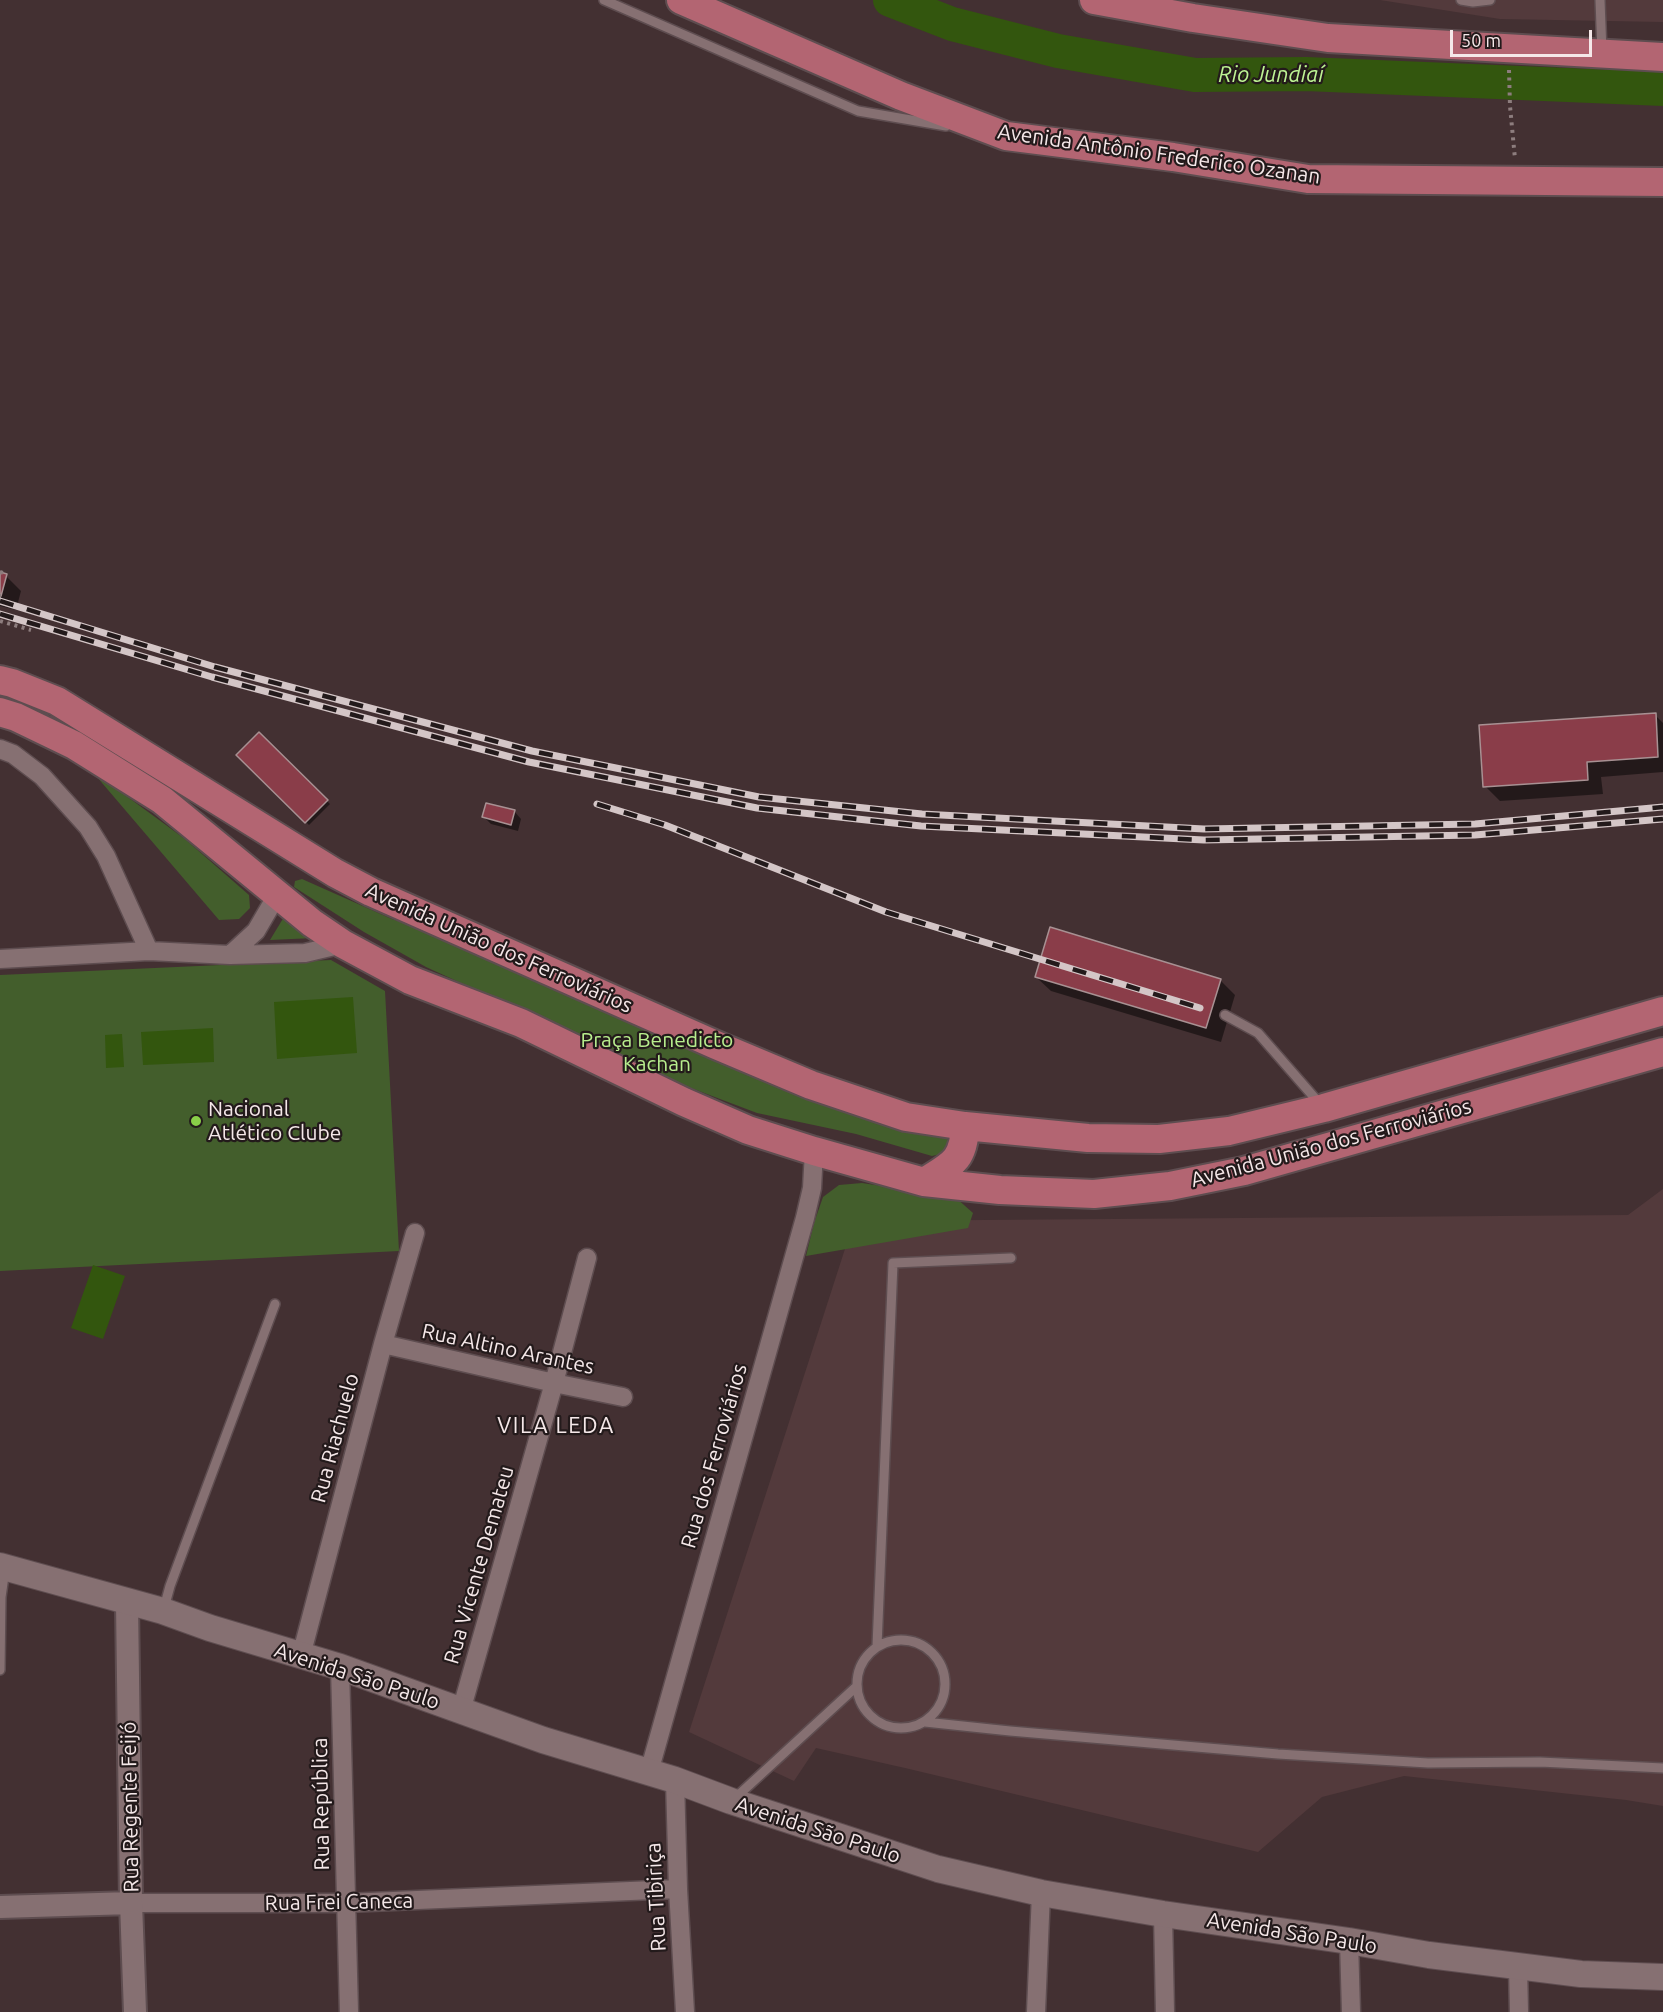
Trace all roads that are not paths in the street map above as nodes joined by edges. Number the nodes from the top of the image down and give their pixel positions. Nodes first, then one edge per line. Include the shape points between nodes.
1 (604, 0) edge
2 (681, 0) edge
3 (1094, 0) edge
4 (1461, 0) edge
5 (1490, 0) edge
6 (1600, 0) edge
7 (1602, 54) junction
8 (1663, 57) edge
9 (1006, 136) junction
10 (1663, 182) edge
11 (0, 680) edge
12 (0, 712) edge
13 (0, 749) edge
14 (335, 873) junction
15 (277, 895) junction
16 (343, 944) junction
17 (149, 951) junction
18 (230, 955) junction
19 (0, 959) edge
20 (1663, 1011) edge
21 (1225, 1015) dead end
22 (1663, 1052) edge
23 (1324, 1108) junction
24 (965, 1126) junction
25 (814, 1151) junction
26 (924, 1182) junction
27 (415, 1233) dead end
28 (587, 1257) dead end
29 (1011, 1258) dead end
30 (275, 1304) dead end
31 (383, 1344) junction
32 (555, 1383) junction
33 (623, 1397) dead end
34 (3, 1566) edge
35 (127, 1602) junction
36 (163, 1611) junction
37 (878, 1646) junction
38 (301, 1656) junction
39 (340, 1666) junction
40 (0, 1670) edge
41 (856, 1686) junction
42 (461, 1711) junction
43 (925, 1722) junction
44 (1663, 1768) edge
45 (649, 1773) junction
46 (675, 1780) junction
47 (731, 1801) junction
48 (678, 1889) junction
49 (1041, 1893) junction
50 (131, 1903) junction
51 (346, 1903) junction
52 (0, 1907) edge
53 (1163, 1914) junction
54 (1349, 1941) junction
55 (1518, 1966) junction
56 (1663, 1977) edge
57 (135, 2012) edge
58 (349, 2012) edge
59 (685, 2012) edge
60 (1036, 2012) edge
61 (1165, 2012) edge
62 (1351, 2012) edge
63 (1519, 2012) edge

1 - 9 lane via 858,111
2 - 9 main road, Avenida Antônio Frederico Ozanan via 901,96
3 - 7 main road via 1328,38
4 - 5 lane
6 - 7 lane
7 - 8 main road
9 - 10 main road, Avenida Antônio Frederico Ozanan via 1308,178
11 - 14 main road, Avenida União dos Ferroviários via 57,701
12 - 15 main road, Avenida União dos Ferroviários via 74,745 162,800
13 - 17 street via 42,776 88,827 106,856
14 - 15 main road via 297,864 283,875
14 - 24 main road, Avenida União dos Ferroviários via 812,1085 906,1117
15 - 16 main road, Avenida União dos Ferroviários
15 - 18 street via 256,932
16 - 18 street via 305,953
16 - 25 main road, Avenida União dos Ferroviários via 410,980 640,1085 748,1130
17 - 18 street
17 - 19 street
20 - 23 main road, Avenida União dos Ferroviários
21 - 23 lane via 1258,1033
22 - 26 main road, Avenida União dos Ferroviários via 1244,1171 1170,1186 1094,1194
23 - 24 main road, Avenida União dos Ferroviários via 1229,1131 1159,1139 1088,1138
24 - 26 main road via 962,1150 956,1160
25 - 26 main road, Avenida União dos Ferroviários
25 - 45 street, Rua dos Ferroviários via 805,1218
27 - 31 street, Rua Riachuelo
28 - 32 street, Rua Vicente Demateu
29 - 37 lane via 893,1263
30 - 36 lane
31 - 32 street, Rua Altino Arantes
31 - 38 street, Rua Riachuelo
32 - 33 street, Rua Altino Arantes
32 - 42 street, Rua Vicente Demateu
34 - 35 main road, Avenida São Paulo
34 - 40 lane
35 - 36 main road, Avenida São Paulo
35 - 50 street, Rua Regente Feijó
36 - 38 main road, Avenida São Paulo
37 - 41 lane via 862,1663
37 - 43 lane via 900,1639 922,1644 939,1660 946,1682 941,1705
38 - 39 main road, Avenida São Paulo
39 - 42 main road, Avenida São Paulo
39 - 51 street, Rua República
41 - 43 lane via 863,1708 880,1724 903,1729
41 - 47 lane
42 - 45 main road, Avenida São Paulo
43 - 44 lane via 1278,1754 1428,1763 1540,1762
45 - 46 main road, Avenida São Paulo
46 - 47 main road, Avenida São Paulo
46 - 48 street, Rua Tibiriça
47 - 49 main road, Avenida São Paulo via 938,1869
48 - 51 street, Rua Frei Caneca
48 - 59 street, Rua Tibiriça
49 - 53 main road, Avenida São Paulo
49 - 60 street
50 - 51 street, Rua Frei Caneca
50 - 52 street, Rua Frei Caneca
50 - 57 street, Rua Regente Feijó
51 - 58 street, Rua República
53 - 54 main road, Avenida São Paulo
53 - 61 street
54 - 55 main road, Avenida São Paulo
54 - 62 street
55 - 56 main road, Avenida São Paulo via 1581,1974
55 - 63 street

